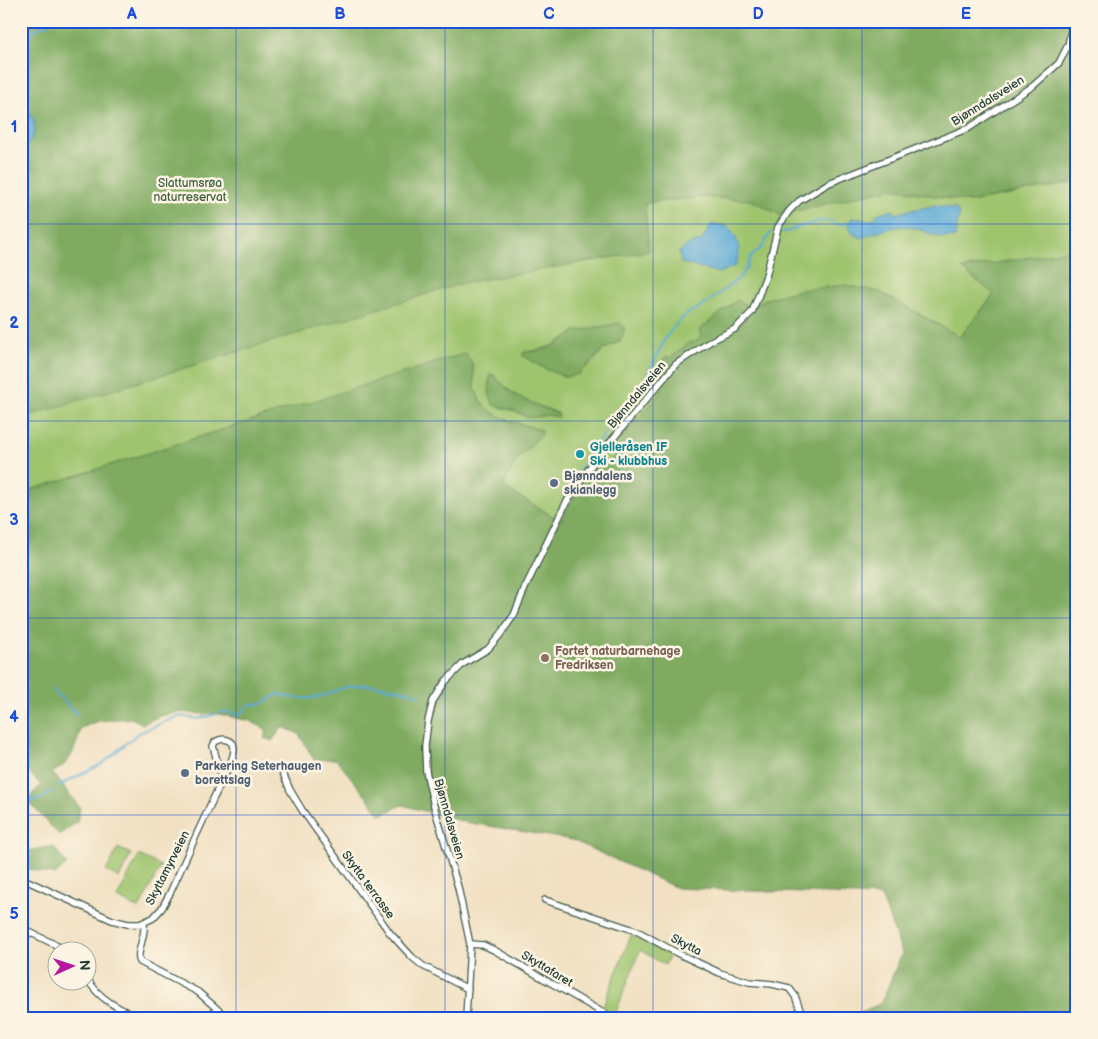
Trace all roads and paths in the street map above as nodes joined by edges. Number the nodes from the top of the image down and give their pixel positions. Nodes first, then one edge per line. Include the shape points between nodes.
1 (1073, 21) edge
2 (280, 766) dead end
3 (222, 779) junction
4 (21, 878) edge
5 (545, 900) dead end
6 (144, 922) junction
7 (21, 928) edge
8 (50, 942) edge
9 (470, 944) junction
10 (468, 989) junction
11 (98, 992) edge
12 (224, 1014) dead end
13 (139, 1018) edge
14 (466, 1018) edge
15 (612, 1018) edge
16 (804, 1018) edge

1 - 9 street, Bjønndalsveien via 1068,45 1059,63 1033,86 969,128 829,183 789,211 778,227 766,276 752,312 735,330 676,364 595,460 566,503 514,615 488,649 463,664 445,682 433,701 428,721 426,771 458,886
2 - 10 street, Skytta terrasse via 302,810 390,933 423,966
3 - 3 street, Skyttamyrveien via 234,751 232,742 224,739 213,746
3 - 6 street, Skyttamyrveien via 164,904 156,915
4 - 6 street, Skyttamyrveien via 116,922
5 - 16 street, Skytta via 637,930 720,973 789,988
6 - 12 street via 145,935 138,955 140,962 198,992
7 - 8 street
9 - 10 street, Bjønndalsveien
9 - 15 street, Skyttafaret via 494,950
10 - 14 street, Bjønndalsveien
11 - 13 street via 116,1007

